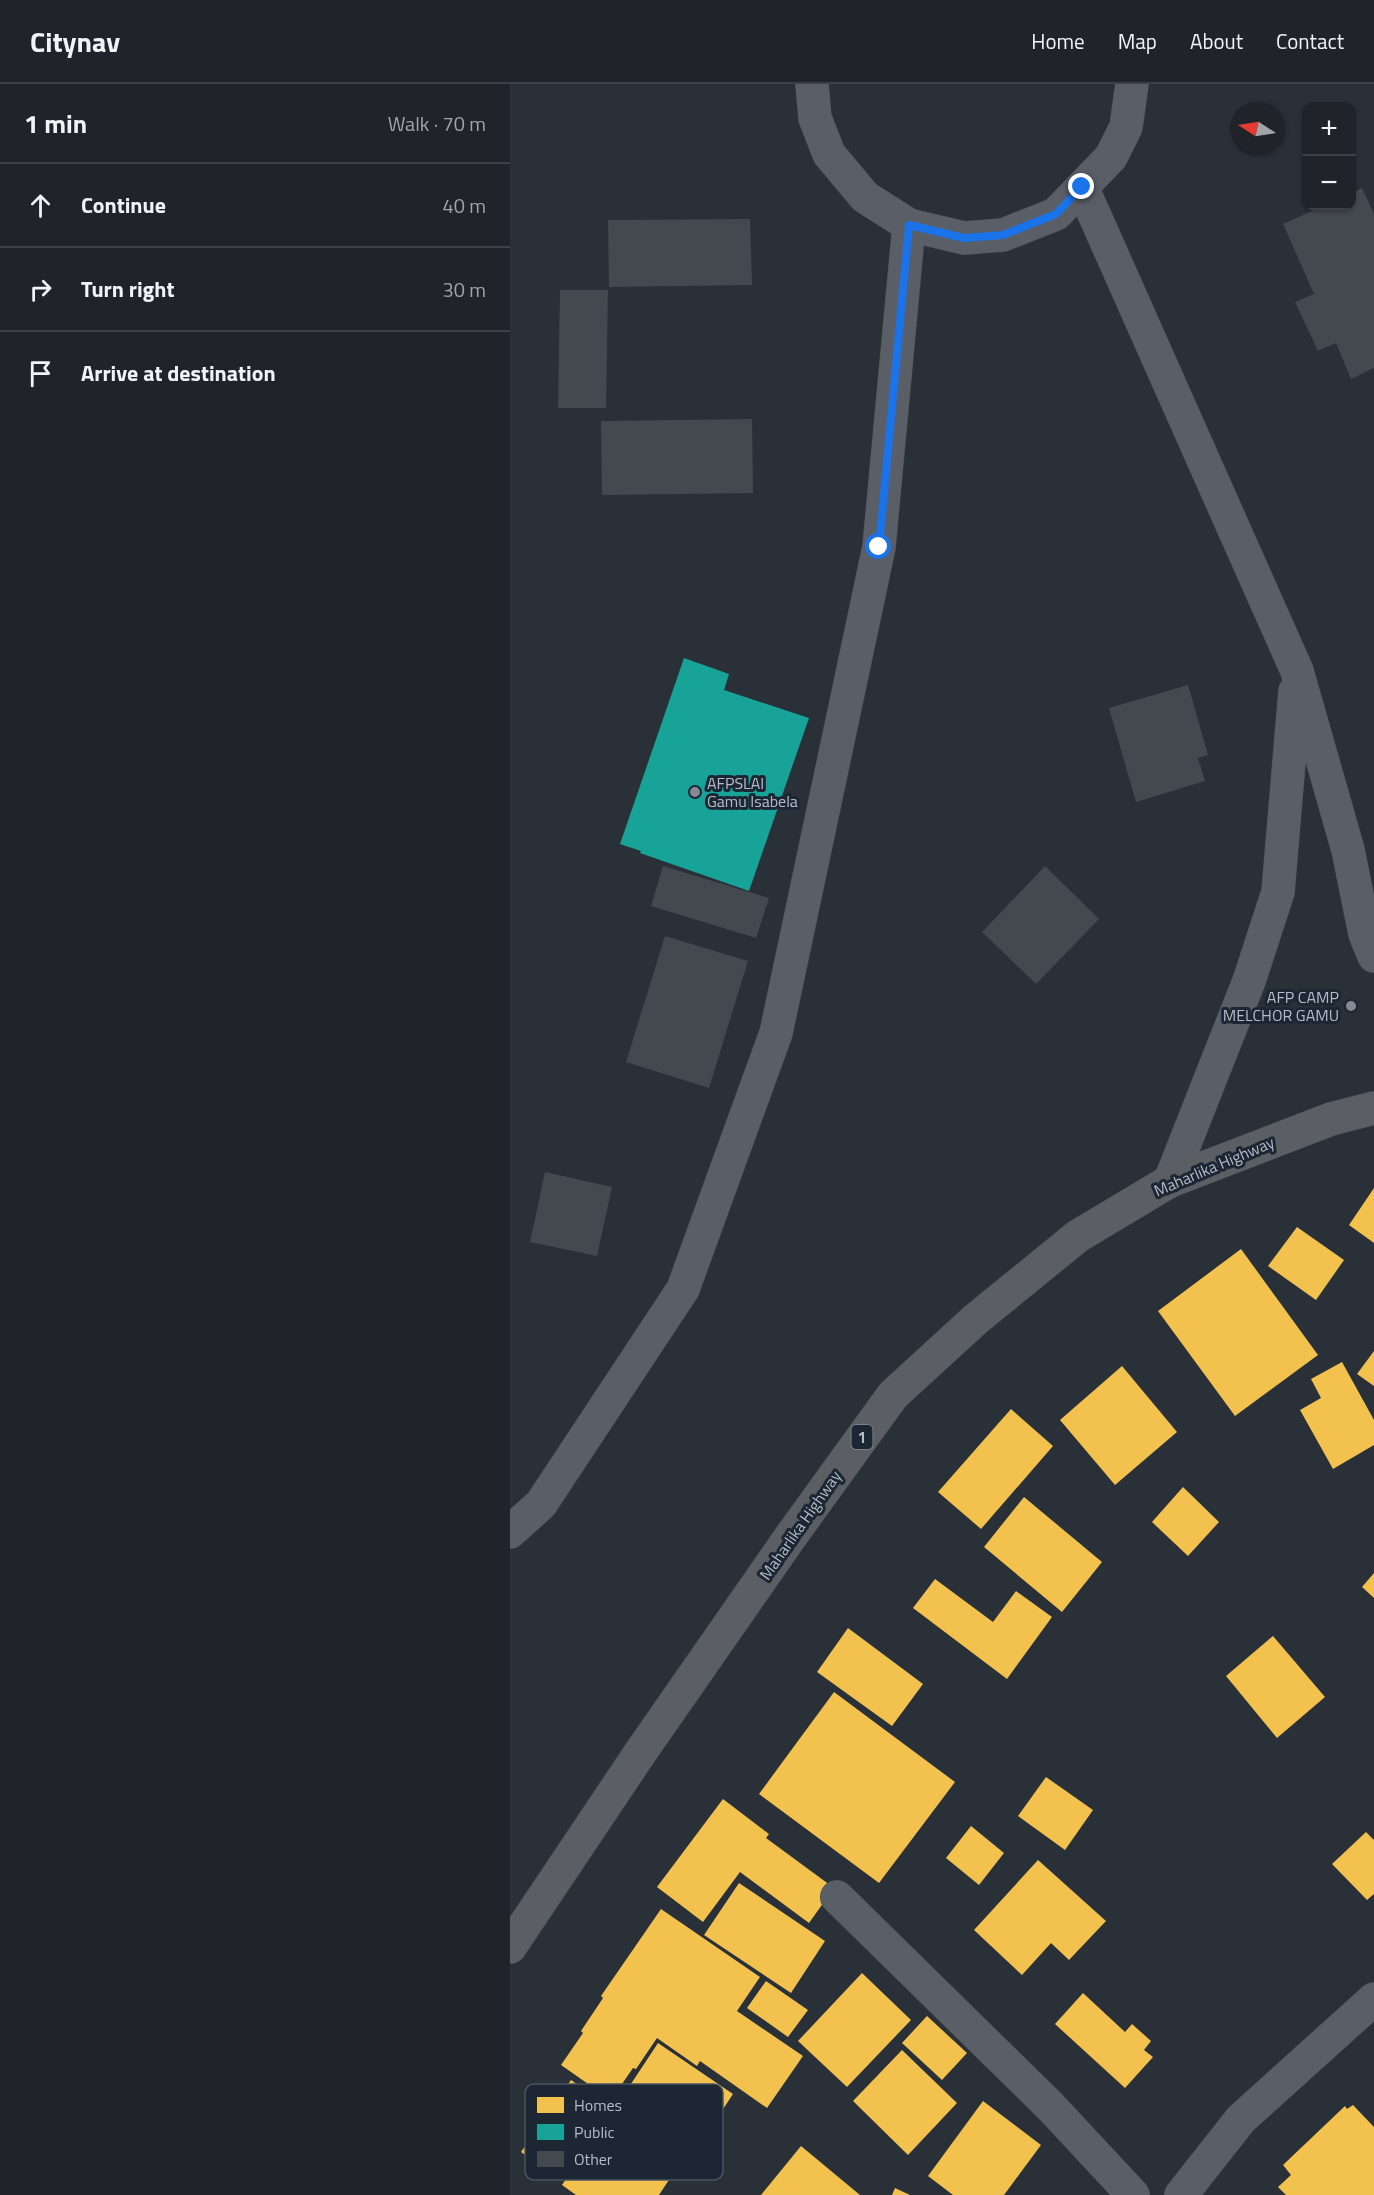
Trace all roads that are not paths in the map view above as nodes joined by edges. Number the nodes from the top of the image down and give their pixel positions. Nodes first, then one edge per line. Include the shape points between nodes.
1 (812, 84) edge
2 (1132, 84) edge
3 (1082, 187) junction
4 (909, 225) junction
5 (1297, 671) junction
6 (1374, 956) edge
7 (1374, 1108) edge
8 (1170, 1181) junction
9 (510, 1532) edge
10 (837, 1897) dead end
11 (510, 1947) edge
12 (1374, 1999) edge
13 (1133, 2195) edge
14 (1181, 2195) edge

1 - 4 street via 815,118 829,154 864,197
2 - 3 street via 1125,127 1111,157
3 - 4 street via 1056,214 1003,235 964,238
3 - 5 street
4 - 9 street via 879,547 776,1033 682,1289 541,1504
5 - 6 street
5 - 8 street via 1278,892 1248,981
7 - 8 highway, Maharlika Highway / 1 via 1331,1119
8 - 11 highway, Maharlika Highway / 1 via 1078,1236 976,1319 892,1395 646,1744
10 - 13 street via 1029,2086
12 - 14 street via 1241,2119

